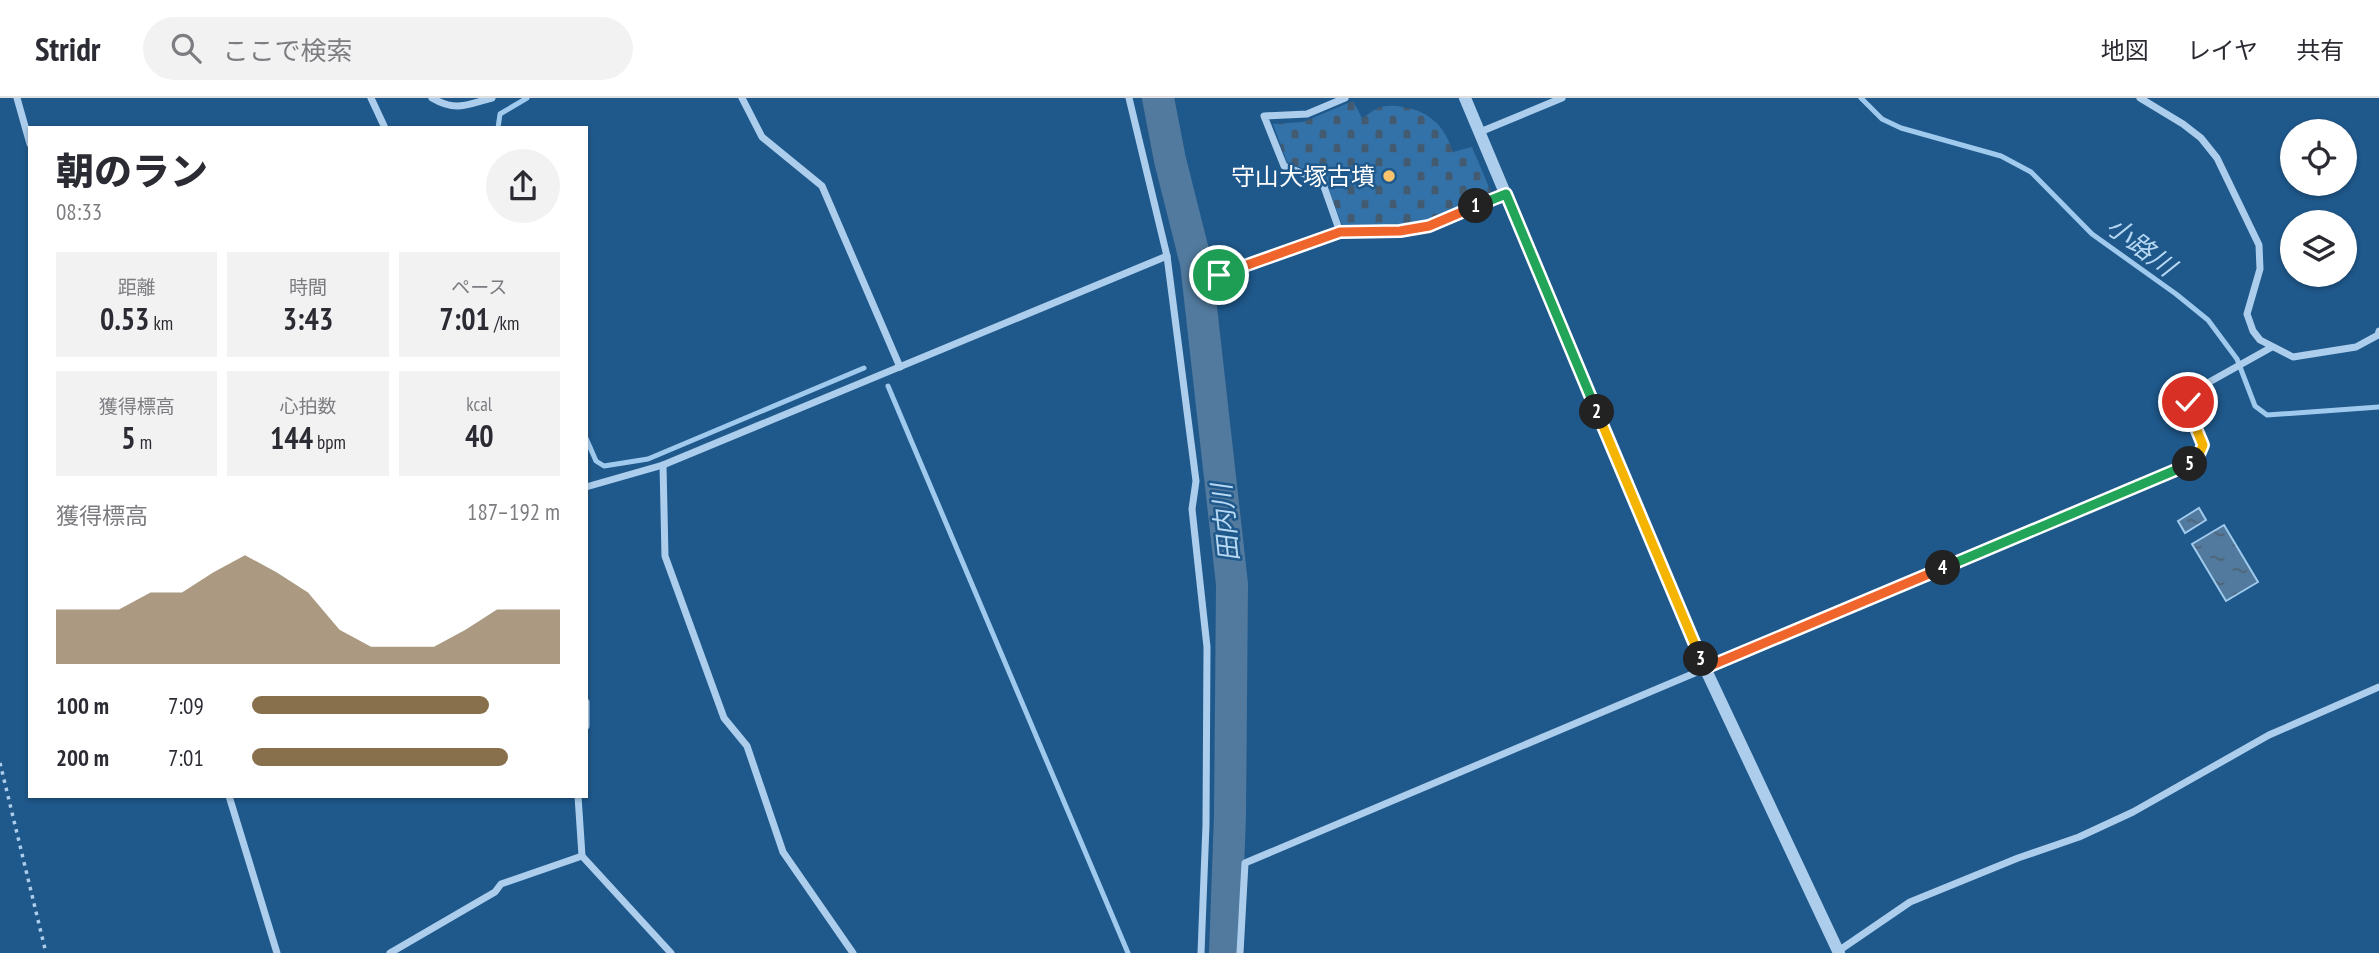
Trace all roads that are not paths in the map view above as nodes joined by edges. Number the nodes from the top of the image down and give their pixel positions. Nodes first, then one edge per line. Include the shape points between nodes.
1 (16, 98) edge
2 (371, 98) edge
3 (432, 98) edge
4 (492, 98) edge
5 (742, 98) edge
6 (1129, 98) edge
7 (1345, 98) edge
8 (1465, 98) edge
9 (1562, 98) edge
10 (2140, 98) edge
11 (384, 126) edge
12 (1480, 132) junction
13 (28, 137) edge
14 (1506, 194) junction
15 (1340, 232) junction
16 (1167, 256) junction
17 (1219, 275) dead end
18 (2379, 334) edge
19 (2272, 347) junction
20 (900, 367) junction
21 (663, 465) junction
22 (588, 486) edge
23 (1705, 668) junction
24 (2379, 687) edge
25 (230, 798) edge
26 (578, 798) edge
27 (582, 856) junction
28 (1837, 952) edge
29 (277, 953) edge
30 (390, 953) edge
31 (671, 953) edge
32 (853, 953) edge
33 (1200, 953) edge
34 (1240, 953) edge

1 - 13 street
2 - 11 street
3 - 4 street via 458,108
5 - 20 street via 762,137 822,186
6 - 16 street
7 - 15 street via 1307,114 1264,116 1284,166 1322,181
8 - 12 street
9 - 12 street
10 - 19 street via 2201,138 2217,158 2259,244 2260,268 2247,314 2253,331
12 - 14 street
14 - 15 street via 1429,226
14 - 23 street
15 - 17 street
16 - 20 street
16 - 33 street via 1196,481 1192,509 1207,647
18 - 19 street via 2356,348 2293,357
19 - 23 street via 2195,390 2188,409 2203,445 2192,463
20 - 21 street
21 - 22 street
21 - 32 street via 665,556 724,718 747,746 783,852
23 - 28 street
23 - 34 street via 1245,863
24 - 28 street via 2269,735 2133,813 1910,902
25 - 29 street
26 - 27 street
27 - 30 street via 501,884 495,892
27 - 31 street

